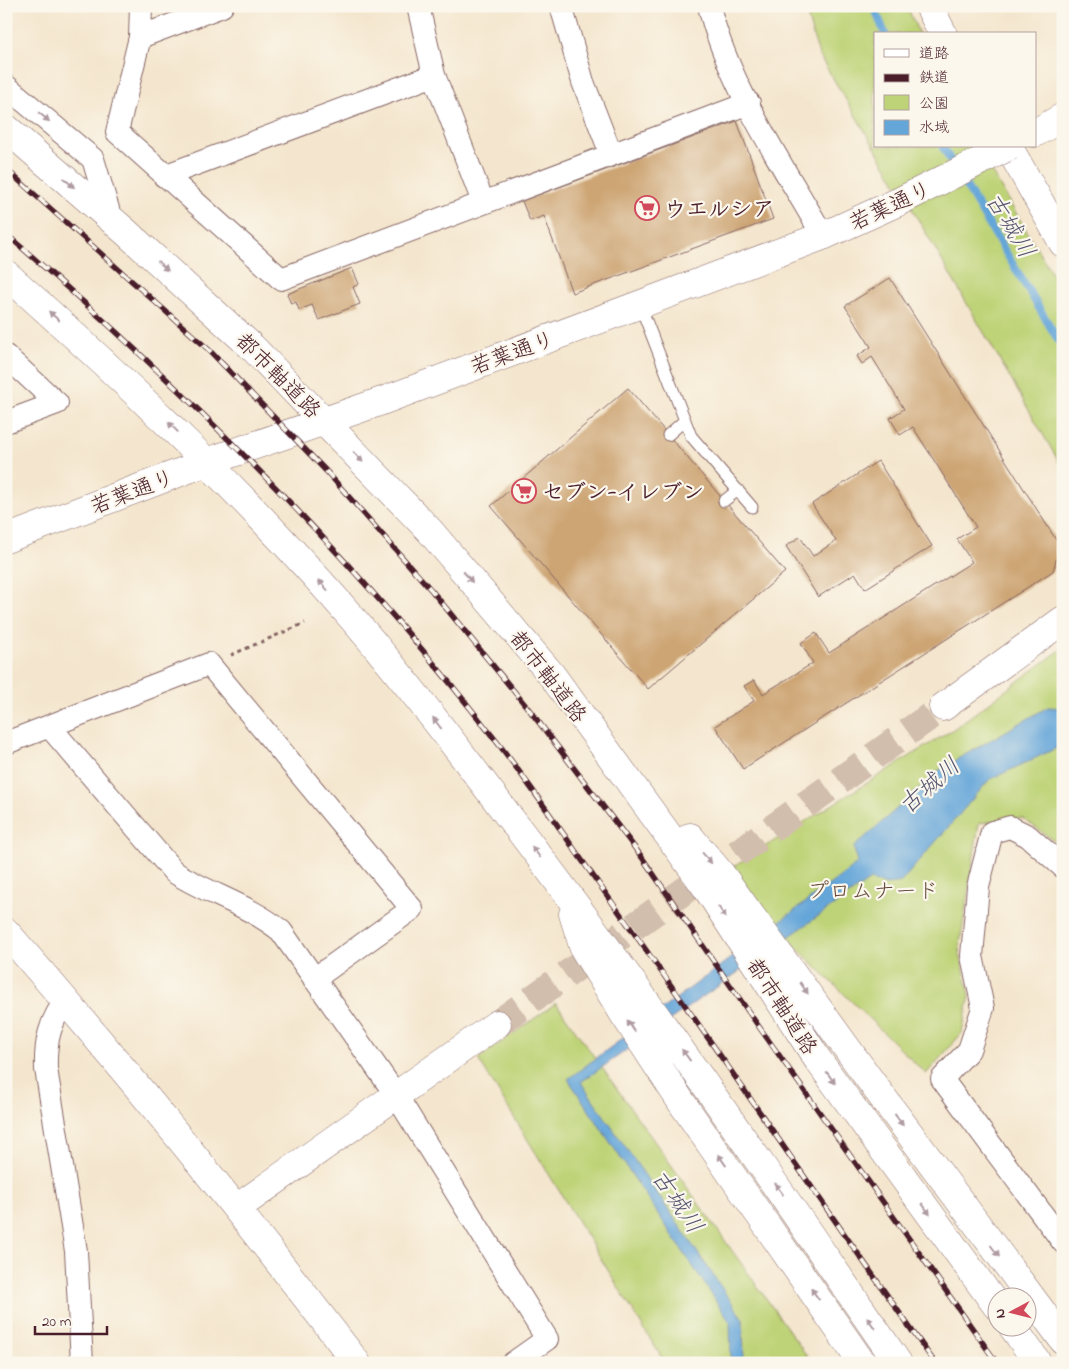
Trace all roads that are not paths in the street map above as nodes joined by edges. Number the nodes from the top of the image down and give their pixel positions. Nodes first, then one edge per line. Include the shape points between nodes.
1 (142, 6) edge
2 (222, 6) edge
3 (418, 6) edge
4 (561, 6) edge
5 (709, 6) edge
6 (929, 6) edge
7 (942, 32) edge
8 (140, 37) junction
9 (434, 75) junction
10 (6, 86) edge
11 (748, 103) junction
12 (1063, 117) edge
13 (6, 128) edge
14 (1036, 132) edge
15 (1005, 148) edge
16 (1010, 148) edge
17 (611, 154) junction
18 (164, 176) junction
19 (483, 202) junction
20 (111, 219) junction
21 (823, 236) junction
22 (1063, 243) edge
23 (6, 274) edge
24 (640, 304) junction
25 (6, 356) edge
26 (685, 420) junction
27 (325, 421) junction
28 (6, 422) edge
29 (668, 435) dead end
30 (207, 462) junction
31 (738, 490) junction
32 (724, 501) dead end
33 (752, 507) dead end
34 (6, 539) edge
35 (1063, 620) edge
36 (550, 674) junction
37 (943, 707) tunnel mouth
38 (49, 726) junction
39 (6, 743) edge
40 (1063, 867) edge
41 (565, 891) junction
42 (6, 932) edge
43 (314, 979) junction
44 (66, 999) junction
45 (497, 1024) tunnel mouth
46 (396, 1095) junction
47 (237, 1208) junction
48 (1063, 1242) edge
49 (986, 1291) edge
50 (1019, 1336) edge
51 (1063, 1340) edge
52 (82, 1363) edge
53 (357, 1363) edge
54 (513, 1363) edge
55 (862, 1363) edge
56 (898, 1363) edge
57 (1038, 1363) edge

1 - 8 street
2 - 8 street
3 - 9 street
4 - 17 street via 583,82
5 - 11 street via 726,58
6 - 7 main road
8 - 18 street via 116,132
9 - 18 street
9 - 19 street
10 -> 20 street via 93,159
11 - 17 street
11 - 21 street
12 - 14 main road
13 -> 20 main road, 都市軸道路
15 - 21 main road, 若葉通り, bridge
16 - 22 main road
17 - 19 street
18 - 19 street via 281,279
20 -> 27 main road, 都市軸道路 via 252,347
21 - 24 main road, 若葉通り
30 -> 23 main road via 106,362
24 - 26 lane
24 - 27 main road, 若葉通り
25 - 28 street via 58,403
26 - 29 lane
26 - 31 lane via 691,436
27 - 30 main road, 若葉通り
27 -> 36 main road, 都市軸道路 via 430,532
30 - 34 main road, 若葉通り
41 -> 30 main road via 426,708 355,621
31 - 32 lane
31 - 33 lane
35 - 37 main road
36 -> 49 main road, 都市軸道路 via 706,887 818,1060
36 -> 51 main road via 721,874
38 - 39 street
38 - 43 street via 174,872 266,918 281,931
38 - 43 street via 209,664 412,909
40 - 48 street via 1028,836 1010,826 992,832 978,887 972,956 983,1008 969,1050 942,1079
55 -> 41 main road via 623,1013 584,949
56 -> 41 main road via 708,1086
42 - 44 main road
43 - 46 street
44 - 47 main road
44 - 52 street via 49,1030 46,1059 76,1251
45 - 46 main road
46 - 47 main road
46 - 54 street via 547,1339
47 - 53 main road
50 - 57 main road

